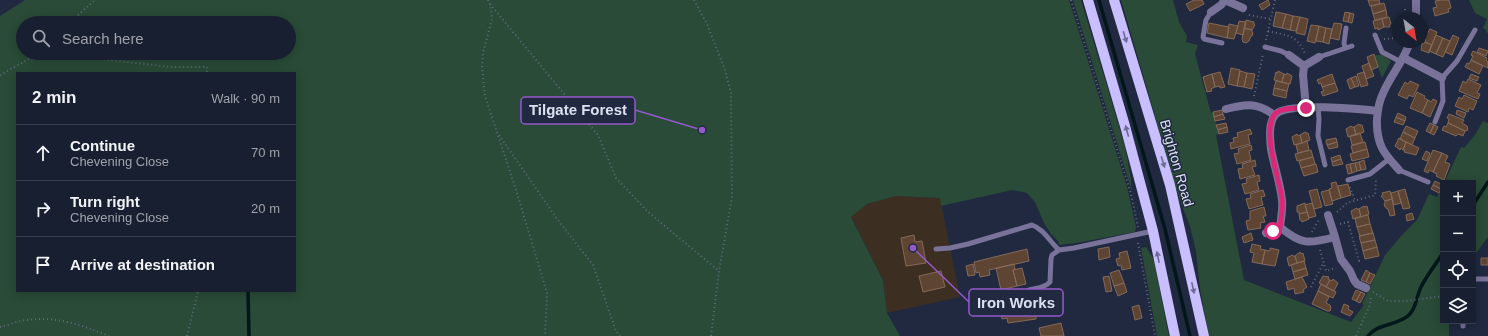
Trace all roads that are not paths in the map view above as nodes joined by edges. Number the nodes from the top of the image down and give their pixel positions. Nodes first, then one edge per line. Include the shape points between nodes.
1 (1088, 0) edge
2 (1114, 0) edge
3 (1225, 0) edge
4 (1416, 0) edge
5 (1243, 8) dead end
6 (1211, 12) joint
7 (1416, 12) edge
8 (1346, 28) dead end
9 (1475, 30) dead end
10 (1376, 38) road end
11 (1222, 43) dead end
12 (1352, 46) dead end
13 (1265, 48) road end
14 (1345, 48) junction
15 (1407, 48) edge
16 (1289, 54) joint
17 (1318, 57) joint
18 (1402, 60) junction
19 (1306, 64) junction
20 (1442, 78) junction
21 (1318, 107) junction
22 (1306, 108) junction
23 (1226, 109) dead end
24 (1378, 111) junction
25 (1274, 115) junction
26 (1435, 122) dead end
27 (1389, 159) junction
28 (1325, 165) dead end
29 (1399, 170) joint
30 (1348, 180) road end
31 (1428, 182) dead end
32 (1332, 214) road end
33 (1280, 227) junction
34 (1153, 231) junction
35 (1266, 233) dead end
36 (1335, 238) junction
37 (936, 249) dead end
38 (1059, 250) junction
39 (1476, 279) edge
40 (1488, 279) edge
41 (1366, 288) dead end
42 (1029, 290) dead end
43 (1175, 336) edge
44 (1204, 336) edge

34 -> 1 main road via 1126,126
2 -> 44 main road, Brighton Road via 1170,185
3 - 5 street
3 - 6 street
4 - 7 street
6 - 11 lane via 1206,20 1203,37
8 - 14 lane
9 - 20 lane via 1457,61
10 - 18 lane via 1382,52
12 - 14 lane
13 - 16 lane
14 - 17 lane
15 - 18 street
16 - 19 street
17 - 19 street
18 - 20 street
18 - 24 street via 1384,90
19 - 22 street via 1303,75
20 - 26 lane via 1443,101
21 - 22 street
21 - 24 street
21 - 28 lane via 1318,136
22 - 25 street via 1283,110
23 - 25 street via 1252,105
24 - 27 street via 1380,141
25 - 33 street via 1270,129 1271,148 1282,200
27 - 29 street
27 - 30 lane via 1376,171
29 - 31 lane
32 - 36 street
33 - 35 street
33 - 36 street via 1306,242
34 - 38 lane
43 -> 34 main road
36 - 41 street via 1341,259 1354,280
37 - 38 lane via 968,244 1032,225 1038,227
38 - 42 lane via 1052,255 1048,285
39 - 40 lane

